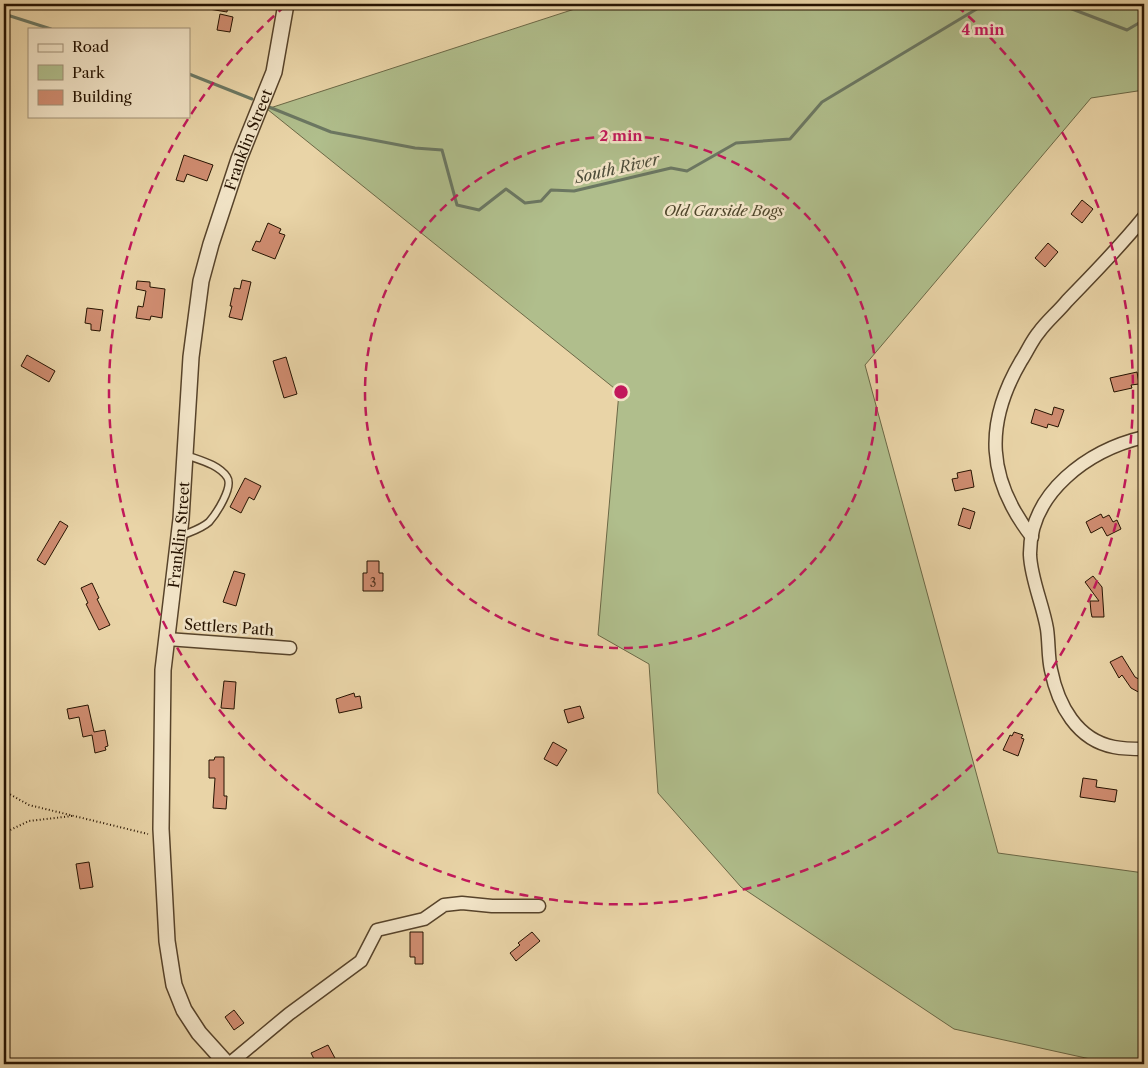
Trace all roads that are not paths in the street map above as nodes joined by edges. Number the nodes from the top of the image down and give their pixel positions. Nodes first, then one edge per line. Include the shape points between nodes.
1 (286, 4) edge
2 (1144, 218) edge
3 (1144, 437) edge
4 (185, 454) junction
5 (180, 536) junction
6 (1032, 537) junction
7 (167, 639) junction
8 (290, 648) dead end
9 (1144, 749) edge
10 (539, 906) dead end
11 (228, 1064) edge

1 - 4 street, Franklin Street via 274,72 239,159 201,281 191,357
2 - 6 street via 1038,333 1010,379 1004,396 996,426 995,455 1006,494 1017,518
3 - 6 street via 1104,450 1071,472 1056,486 1041,509
4 - 5 street, Franklin Street
4 - 5 lane via 210,464 228,478 230,484 220,507 208,523
5 - 7 street, Franklin Street
6 - 9 street via 1032,568 1047,629 1051,670 1063,707 1077,727 1094,740 1115,747
7 - 8 street, Settlers Path
7 - 11 street, Franklin Street via 162,678 161,828 172,973 184,1010 199,1033
10 - 11 street via 444,905 424,919 376,930 361,961

